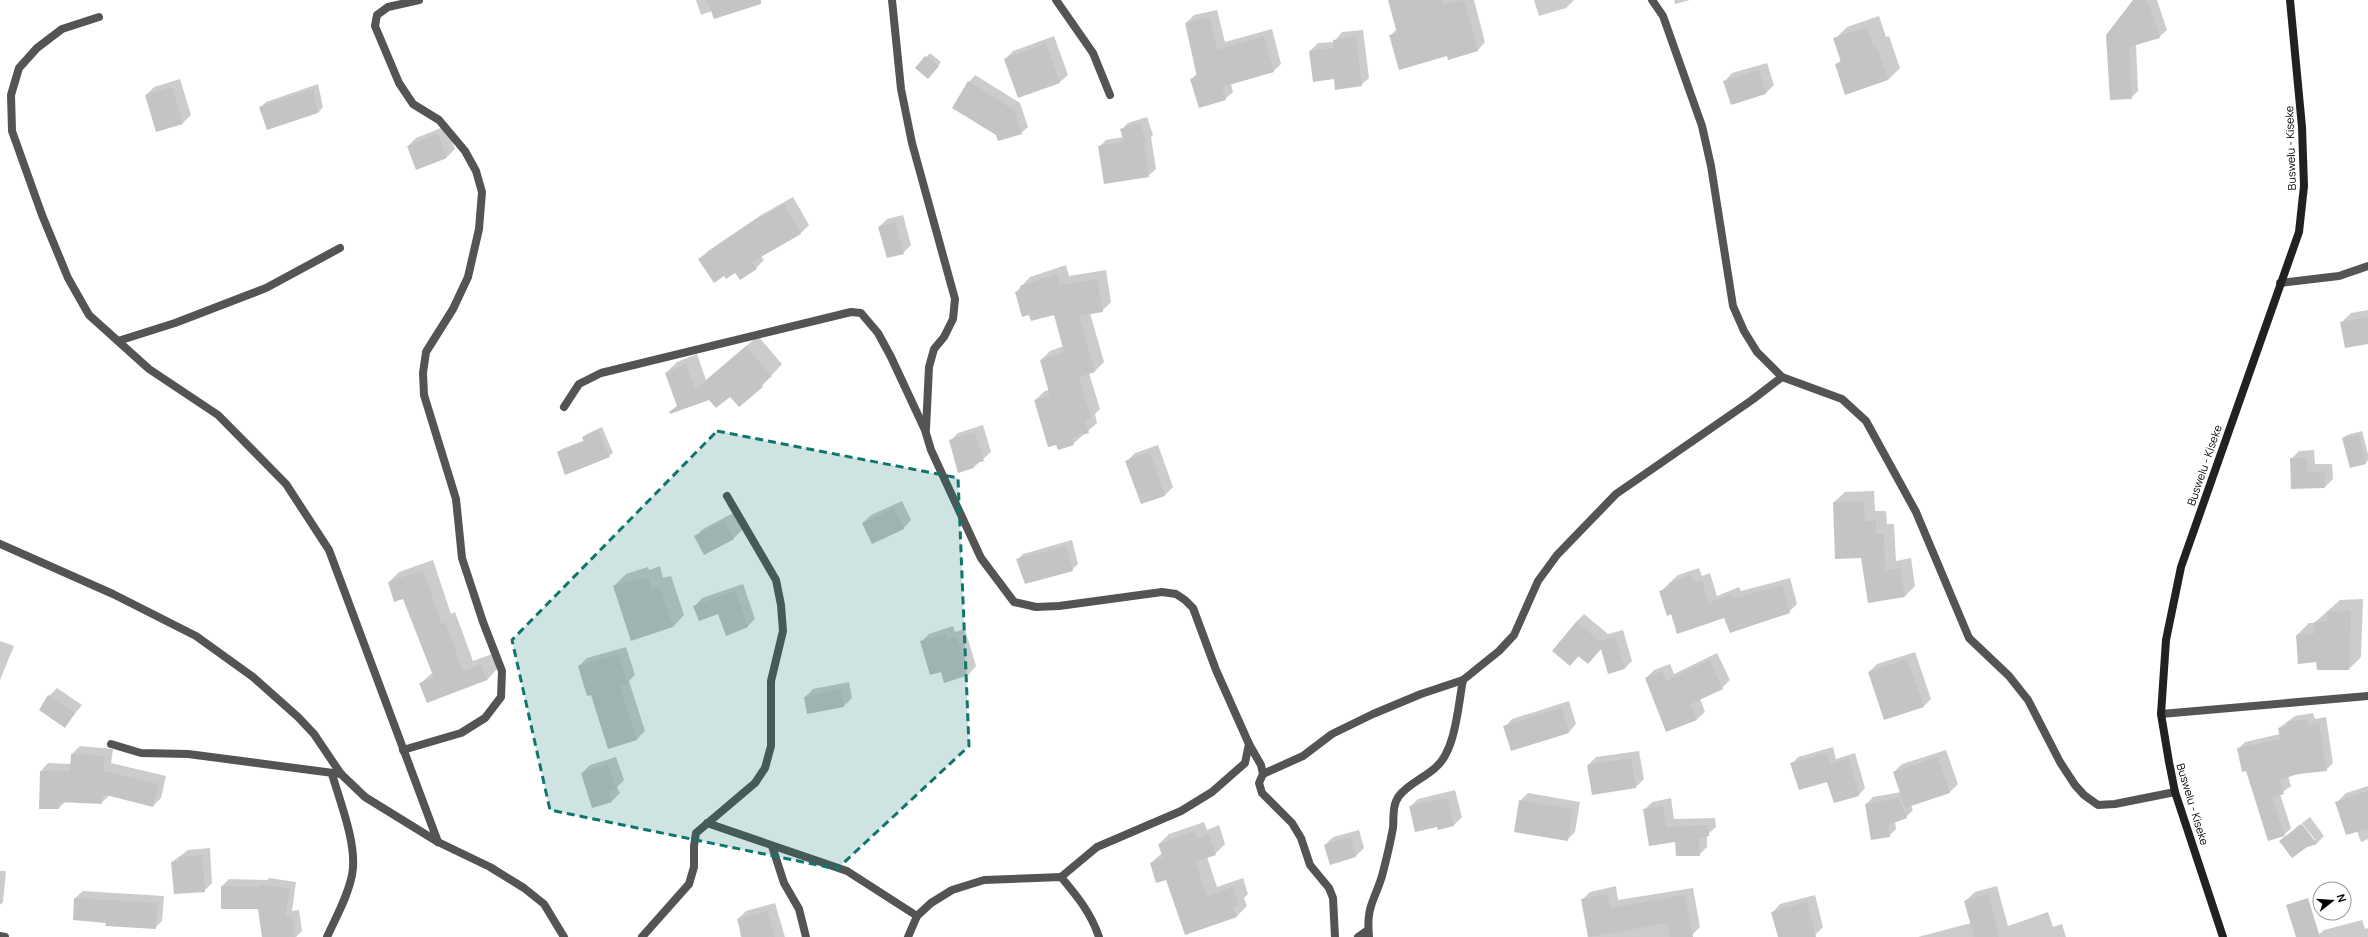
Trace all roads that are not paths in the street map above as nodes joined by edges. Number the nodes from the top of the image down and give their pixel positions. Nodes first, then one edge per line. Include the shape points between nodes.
1 (420, 0) edge
2 (892, 0) edge
3 (1056, 0) edge
4 (1652, 0) edge
5 (2290, 0) edge
6 (99, 17) dead end
7 (1110, 95) dead end
8 (340, 248) dead end
9 (2368, 266) edge
10 (2280, 283) junction
11 (118, 341) junction
12 (1782, 377) junction
13 (564, 407) dead end
14 (926, 430) junction
15 (727, 496) dead end
16 (0, 544) edge
17 (1463, 680) junction
18 (2368, 696) edge
19 (2161, 714) junction
20 (111, 744) dead end
21 (1249, 744) junction
22 (403, 750) junction
23 (332, 774) junction
24 (341, 774) junction
25 (1263, 774) junction
26 (2175, 792) junction
27 (707, 823) junction
28 (438, 842) junction
29 (772, 846) junction
30 (1061, 878) junction
31 (916, 916) junction
32 (1368, 933) edge
33 (0, 936) edge
34 (5, 937) edge
35 (327, 937) edge
36 (564, 937) edge
37 (642, 937) edge
38 (806, 937) edge
39 (908, 937) edge
40 (1100, 937) edge
41 (1335, 937) edge
42 (1358, 937) edge
43 (2223, 937) edge

1 - 22 street via 388,7 378,15 375,26 399,82 409,98 413,104 439,120 465,151 476,171 482,192 479,229 468,277 453,309 426,352 423,373 424,395 456,499 462,558 502,671 501,697 485,718 461,733
2 - 14 street via 900,90 912,143 956,299 953,319 944,337 934,349 929,367
3 - 7 street via 1093,53
4 - 12 street via 1663,16 1702,126 1711,166 1733,306 1757,352
5 - 10 main road, Buswelu - Kiseke via 2302,127 2304,186 2298,232
6 - 11 street via 62,29 37,48 19,68 11,95 12,131 68,278 89,315
8 - 11 street via 266,288 175,323
9 - 10 street via 2338,276
10 - 19 main road, Buswelu - Kiseke via 2181,567 2166,640
11 - 22 street via 149,368 218,415 286,484 329,550
12 - 17 street via 1616,494 1557,555 1538,581 1514,635 1499,651
12 - 26 street via 1842,400 1866,421 1916,512 1969,638 2009,676 2028,700 2060,762 2080,790 2098,805
13 - 14 street via 579,384 601,373 851,312 861,313 878,333
14 - 21 street via 930,450 981,558 1014,602 1036,607 1088,603 1162,592 1181,597 1193,608 1216,670
15 - 27 street via 776,580 783,632 771,681 771,746 765,768 755,783
16 - 24 street via 106,591 196,636 253,677 298,717 314,734
17 - 25 street via 1373,714 1332,734 1303,756
17 - 32 street via 1453,734 1446,754 1436,767 1399,796 1395,804 1393,828 1382,877 1372,897 1368,916
18 - 19 street
19 - 26 main road, Buswelu - Kiseke
20 - 23 street via 141,754 188,754
21 - 25 street
21 - 30 street via 1245,763 1212,792 1181,811 1097,847
22 - 28 street
23 - 24 street
23 - 35 street via 353,852 352,874
24 - 28 street via 365,797
25 - 41 street via 1260,783 1262,793 1292,823 1301,838 1310,865 1329,888 1333,898
26 - 43 main road, Buswelu - Kiseke
27 - 29 street
27 - 37 street via 696,833 694,867 689,884
28 - 36 street via 490,867 524,888 544,904
29 - 31 street via 847,871
29 - 38 street via 784,883 799,909
30 - 31 street via 984,880 952,890
30 - 40 street via 1082,902
31 - 39 street
32 - 42 street
33 - 34 street

